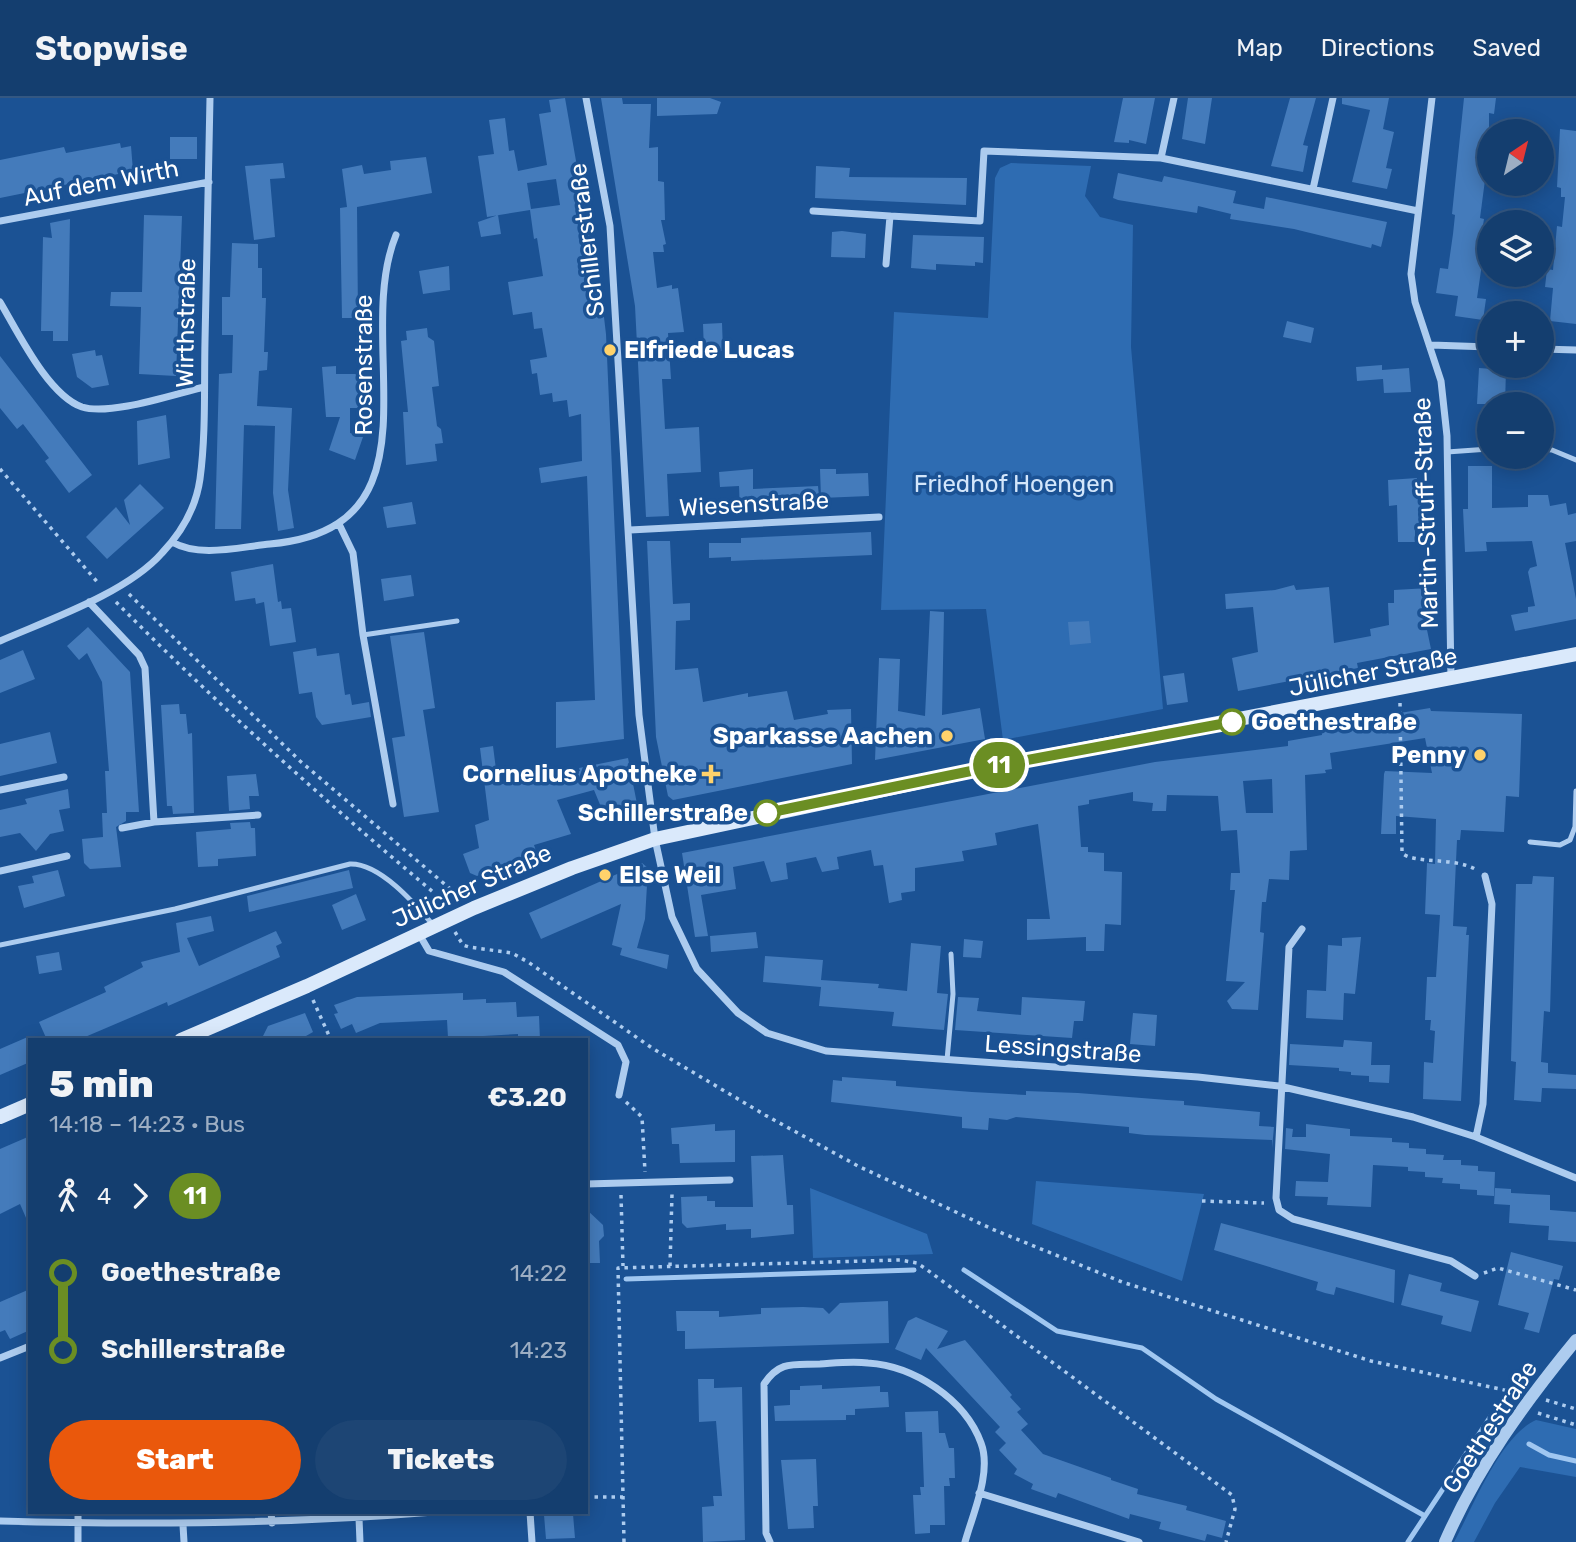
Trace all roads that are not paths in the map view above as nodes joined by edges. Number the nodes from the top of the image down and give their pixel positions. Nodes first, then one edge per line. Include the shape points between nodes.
1 (210, 98) edge
2 (586, 98) edge
3 (1174, 98) edge
4 (1333, 98) edge
5 (1432, 98) edge
6 (1161, 158) junction
7 (209, 182) junction
8 (1313, 189) junction
9 (813, 211) dead end
10 (1418, 211) junction
11 (890, 216) junction
12 (0, 221) edge
13 (396, 235) dead end
14 (887, 264) dead end
15 (0, 302) edge
16 (1431, 345) junction
17 (1477, 347) edge
18 (1554, 349) edge
19 (1576, 350) edge
20 (204, 387) junction
21 (1477, 450) edge
22 (1447, 452) junction
23 (1554, 453) edge
24 (1576, 460) edge
25 (879, 517) dead end
26 (339, 524) junction
27 (630, 530) junction
28 (172, 542) junction
29 (89, 602) junction
30 (457, 621) dead end
31 (363, 635) junction
32 (0, 642) edge
33 (1576, 654) edge
34 (1451, 680) junction
35 (64, 777) dead end
36 (0, 790) edge
37 (1576, 791) edge
38 (393, 804) dead end
39 (258, 815) dead end
40 (154, 822) junction
41 (122, 828) dead end
42 (655, 839) junction
43 (1530, 842) dead end
44 (67, 856) dead end
45 (0, 871) edge
46 (1485, 876) road end
47 (434, 926) junction
48 (1302, 929) dead end
49 (419, 933) junction
50 (0, 945) edge
51 (951, 954) dead end
52 (186, 1038) edge
53 (947, 1060) junction
54 (1279, 1086) junction
55 (619, 1095) road end
56 (28, 1105) edge
57 (0, 1117) edge
58 (1476, 1137) junction
59 (1576, 1178) edge
60 (730, 1180) dead end
61 (588, 1184) edge
62 (1475, 1276) road end
63 (1576, 1340) edge
64 (28, 1347) edge
65 (0, 1358) edge
66 (979, 1493) junction
67 (78, 1514) edge
68 (271, 1514) edge
69 (409, 1514) edge
70 (530, 1514) edge
71 (359, 1518) junction
72 (0, 1521) edge
73 (78, 1523) junction
74 (272, 1523) junction
75 (183, 1525) junction
76 (78, 1542) edge
77 (184, 1542) edge
78 (360, 1542) edge
79 (532, 1542) edge
80 (770, 1542) edge
81 (965, 1542) edge
82 (1139, 1542) edge
83 (1445, 1542) edge

1 - 7 street, Wirthstraße
2 - 27 street, Schillerstraße via 610,226
3 - 6 street
4 - 8 street
5 - 10 street, Martin-Struff-Straße
6 - 8 street
6 - 11 street via 984,151 980,221
7 - 12 street, Auf dem Wirth
7 - 20 street, Wirthstraße
8 - 10 street
9 - 11 street
10 - 16 street, Martin-Struff-Straße via 1411,274 1415,302
11 - 14 street
13 - 26 street, Rosenstraße via 381,298 382,453 369,492
15 - 20 street via 58,391 83,407 112,407
16 - 17 street
16 - 22 street, Martin-Struff-Straße via 1441,380
18 - 19 street
20 - 28 street, Wirthstraße via 200,480 186,521
21 - 22 lane
22 - 34 street, Martin-Struff-Straße
23 - 24 lane
25 - 27 street, Wiesenstraße
26 - 28 street, Rosenstraße via 285,543 186,550
26 - 31 street via 353,553
27 - 42 street, Schillerstraße via 639,715
28 - 29 street via 120,585
29 - 32 street
29 - 40 street via 145,668
30 - 31 lane
31 - 38 street
33 - 34 main road, Jülicher Straße
34 - 42 main road, Jülicher Straße via 981,769
35 - 36 street
37 - 43 lane via 1570,839 1560,845
39 - 40 street
40 - 41 street
42 - 47 main road, Jülicher Straße via 572,867
42 - 53 street, Lessingstraße via 672,917 697,969 752,1024 826,1051
44 - 45 street
46 - 58 street via 1492,904 1483,1104
47 - 49 main road, Jülicher Straße
47 - 50 lane via 364,863
48 - 54 street via 1289,947
49 - 52 main road, Jülicher Straße
49 - 55 street via 429,951 504,972 618,1045 626,1062
51 - 53 lane via 953,994
53 - 54 street, Lessingstraße
54 - 58 street, Lessingstraße via 1413,1117
54 - 62 street via 1279,1210 1293,1219 1451,1261
56 - 57 main road
58 - 59 street, Lessingstraße
60 - 61 street
63 - 83 street, Goethestraße via 1522,1408
64 - 65 street
66 - 80 street via 982,1445 958,1406 937,1389 888,1366 787,1365 773,1371 762,1397
66 - 81 street
66 - 82 street
67 - 73 street
68 - 74 street
69 - 71 street
70 - 79 street
71 - 74 street
71 - 78 street
72 - 73 street
73 - 75 street
73 - 76 street
74 - 75 street
75 - 77 street

